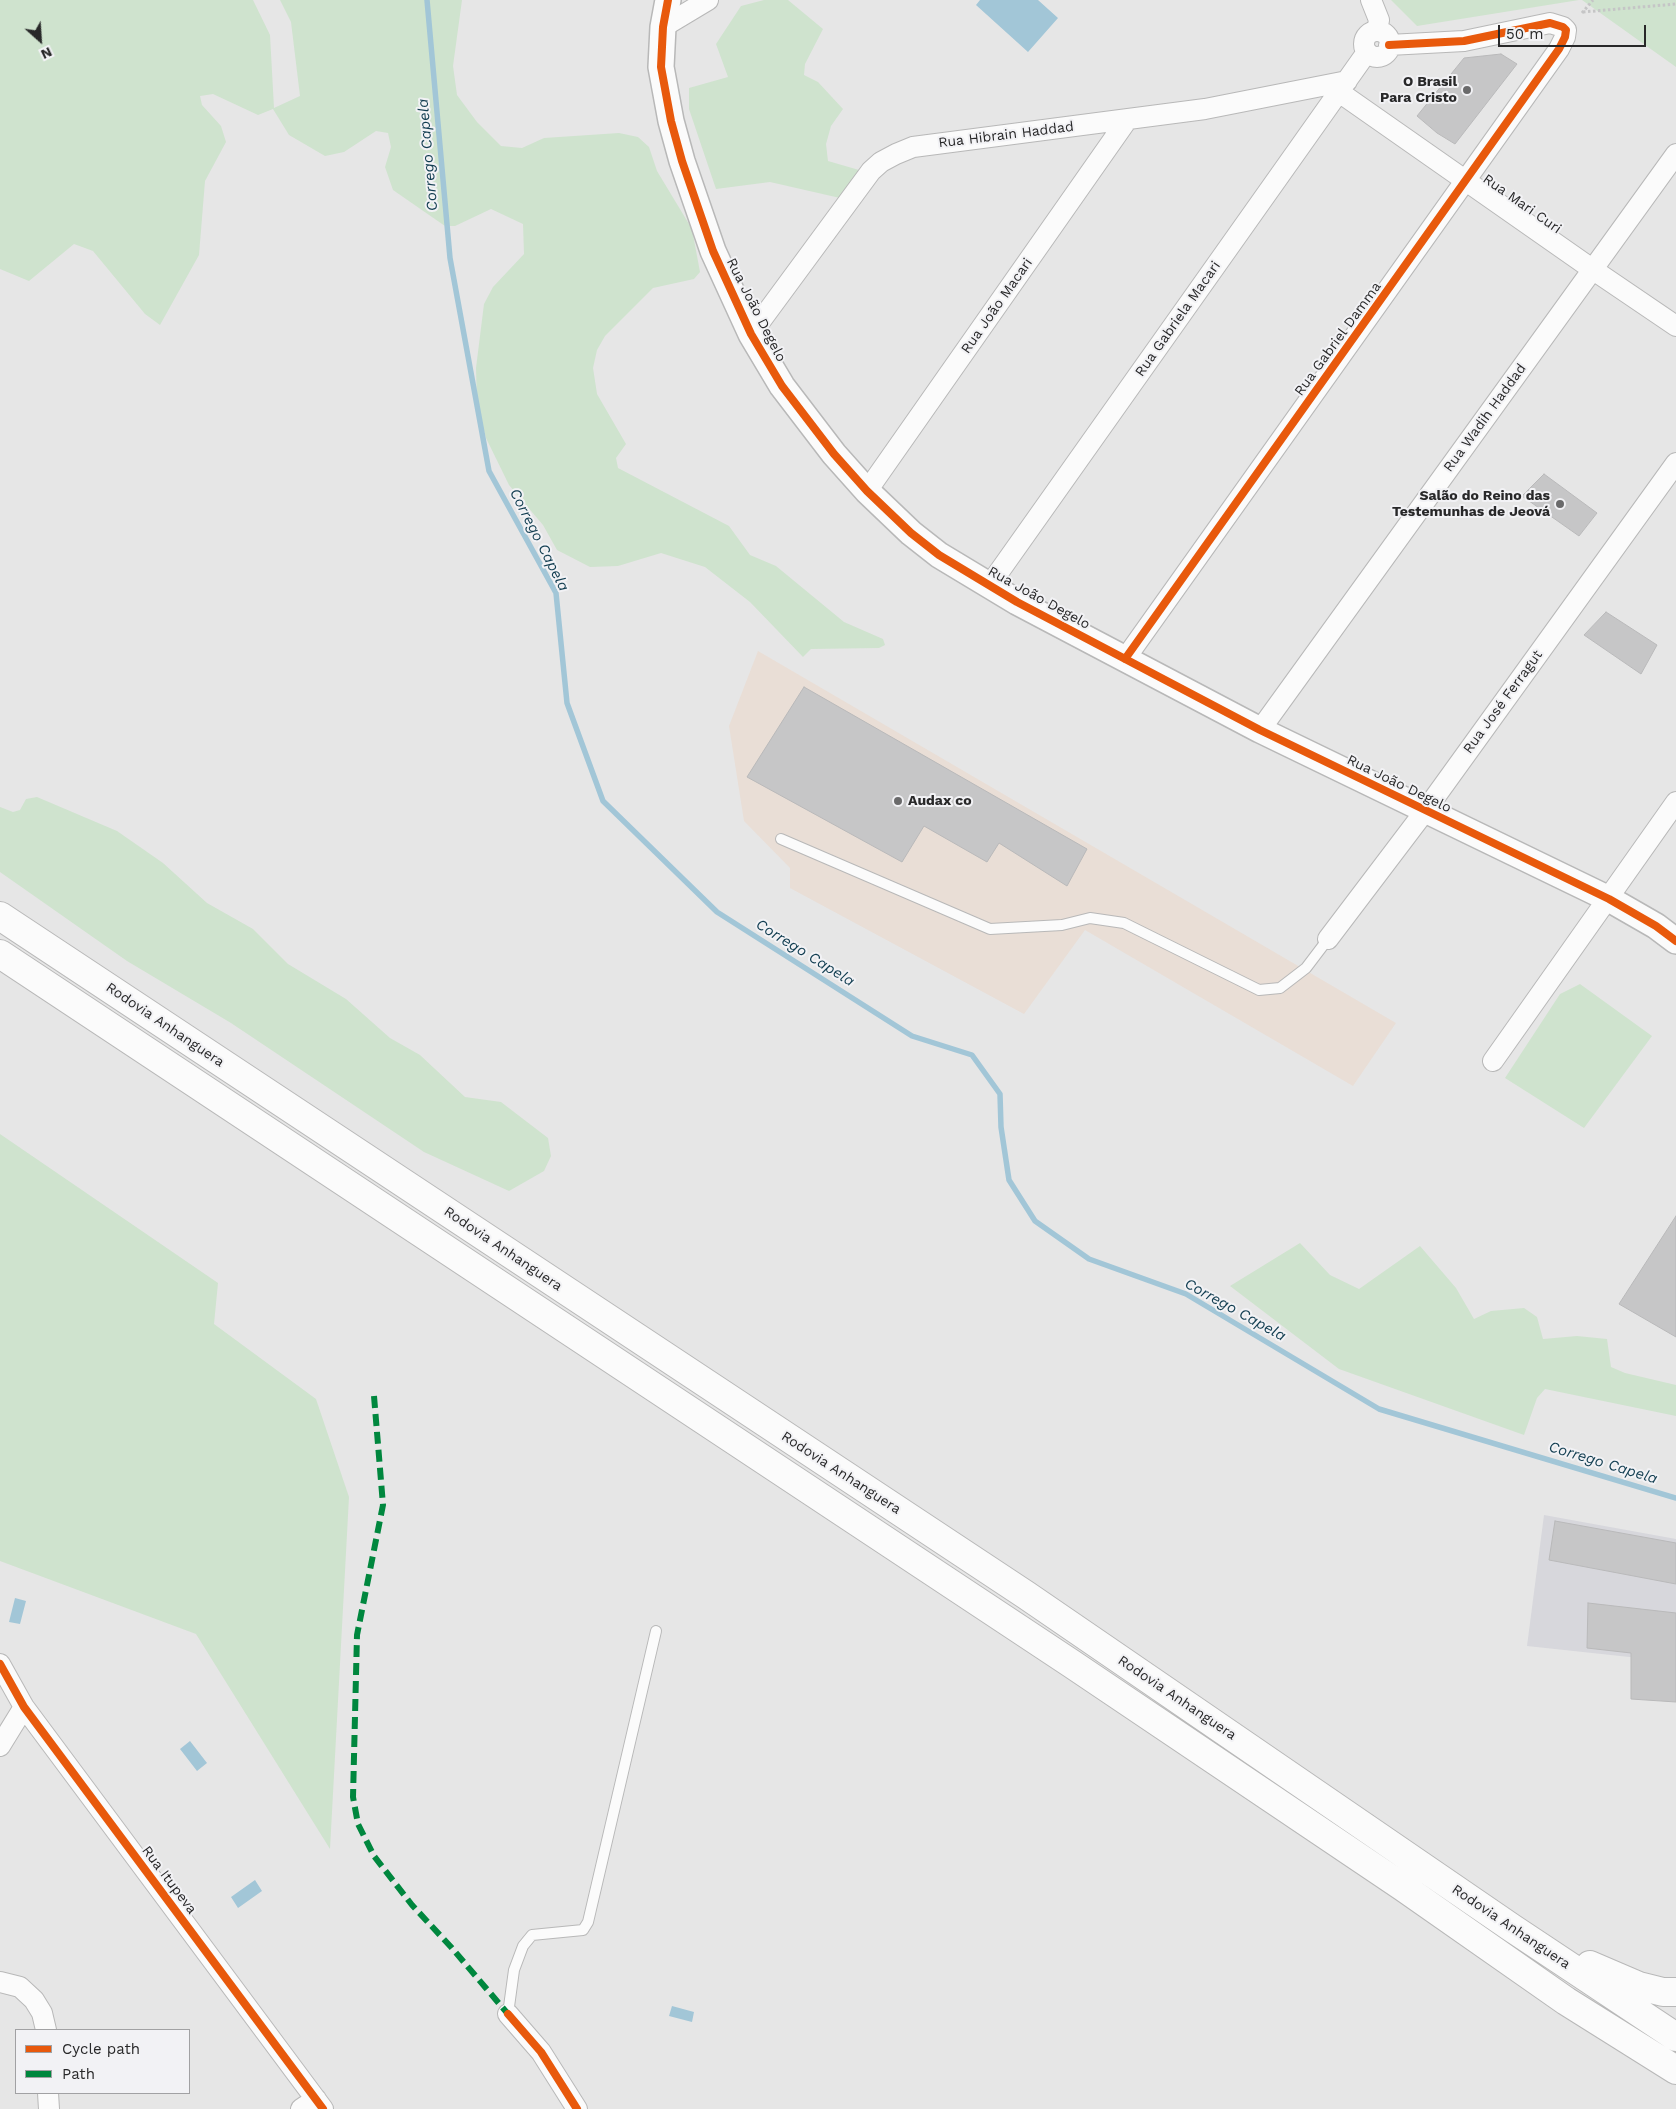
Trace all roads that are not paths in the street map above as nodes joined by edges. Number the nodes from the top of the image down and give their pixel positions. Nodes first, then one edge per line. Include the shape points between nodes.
1 (668, 0) edge
2 (708, 0) edge
3 (1372, 0) edge
4 (663, 27) junction
5 (1383, 38) junction
6 (1343, 86) junction
7 (1127, 120) junction
8 (1676, 154) edge
9 (1466, 180) junction
10 (1592, 270) junction
11 (1676, 326) edge
12 (751, 334) junction
13 (1676, 463) edge
14 (867, 492) junction
15 (989, 586) junction
16 (1125, 659) junction
17 (1260, 730) junction
18 (1676, 802) edge
19 (1425, 810) junction
20 (781, 839) dead end
21 (1608, 899) junction
22 (0, 916) edge
23 (1328, 939) joint
24 (1676, 941) edge
25 (0, 954) edge
26 (1493, 1061) dead end
27 (656, 1631) dead end
28 (0, 1664) edge
29 (24, 1707) junction
30 (0, 1746) edge
31 (1512, 1928) junction
32 (0, 1982) edge
33 (1676, 1992) edge
34 (508, 2014) joint
35 (46, 2029) edge
36 (1676, 2038) edge
37 (1676, 2070) edge
38 (48, 2094) edge
39 (313, 2106) edge
40 (49, 2109) edge
41 (577, 2109) edge

1 - 4 street, Rua João Degelo
2 - 4 street
3 - 5 street
4 - 12 street, Rua João Degelo via 661,67 682,161 712,251
5 - 6 street, Rua Gabriela Macari via 1369,33 1364,40 1367,52
5 - 9 street, Rua Gabriel Damma via 1464,41 1550,23 1566,30 1559,49
6 - 7 street, Rua Hibrain Haddad
6 - 9 street, Rua Mari Curi
6 - 15 street, Rua Gabriela Macari
7 - 12 street, Rua Hibrain Haddad via 912,147 881,162 871,171
7 - 14 street, Rua João Macari
8 - 10 street, Rua Wadih Haddad
9 - 10 street, Rua Mari Curi
9 - 16 street, Rua Gabriel Damma
10 - 11 street, Rua Mari Curi
10 - 17 street, Rua Wadih Haddad
12 - 14 street, Rua João Degelo via 782,386
13 - 19 street, Rua José Ferragut
14 - 15 street, Rua João Degelo via 939,555
15 - 16 street, Rua João Degelo
16 - 17 street, Rua João Degelo
17 - 19 street, Rua João Degelo
18 - 21 street
19 - 21 street, Rua João Degelo
19 - 23 street, Rua José Ferragut
20 - 23 lane via 990,929 1062,925 1090,918 1124,923 1260,990 1280,988 1306,968
21 - 24 street, Rua João Degelo
21 - 26 street
22 - 31 highway, Rodovia Anhanguera via 1026,1595
25 - 37 highway, Rodovia Anhanguera via 1080,1670 1403,1887 1566,2002
27 - 34 lane via 588,1922 583,1930 532,1935 523,1946 514,1970
28 - 29 street, Rua Itupeva
29 - 30 street
29 - 39 street, Rua Itupeva
31 - 33 highway via 1639,1986
31 - 36 highway, Rodovia Anhanguera
32 - 35 street via 20,1987 34,2000 42,2013
34 - 41 street via 541,2052
38 - 40 street

